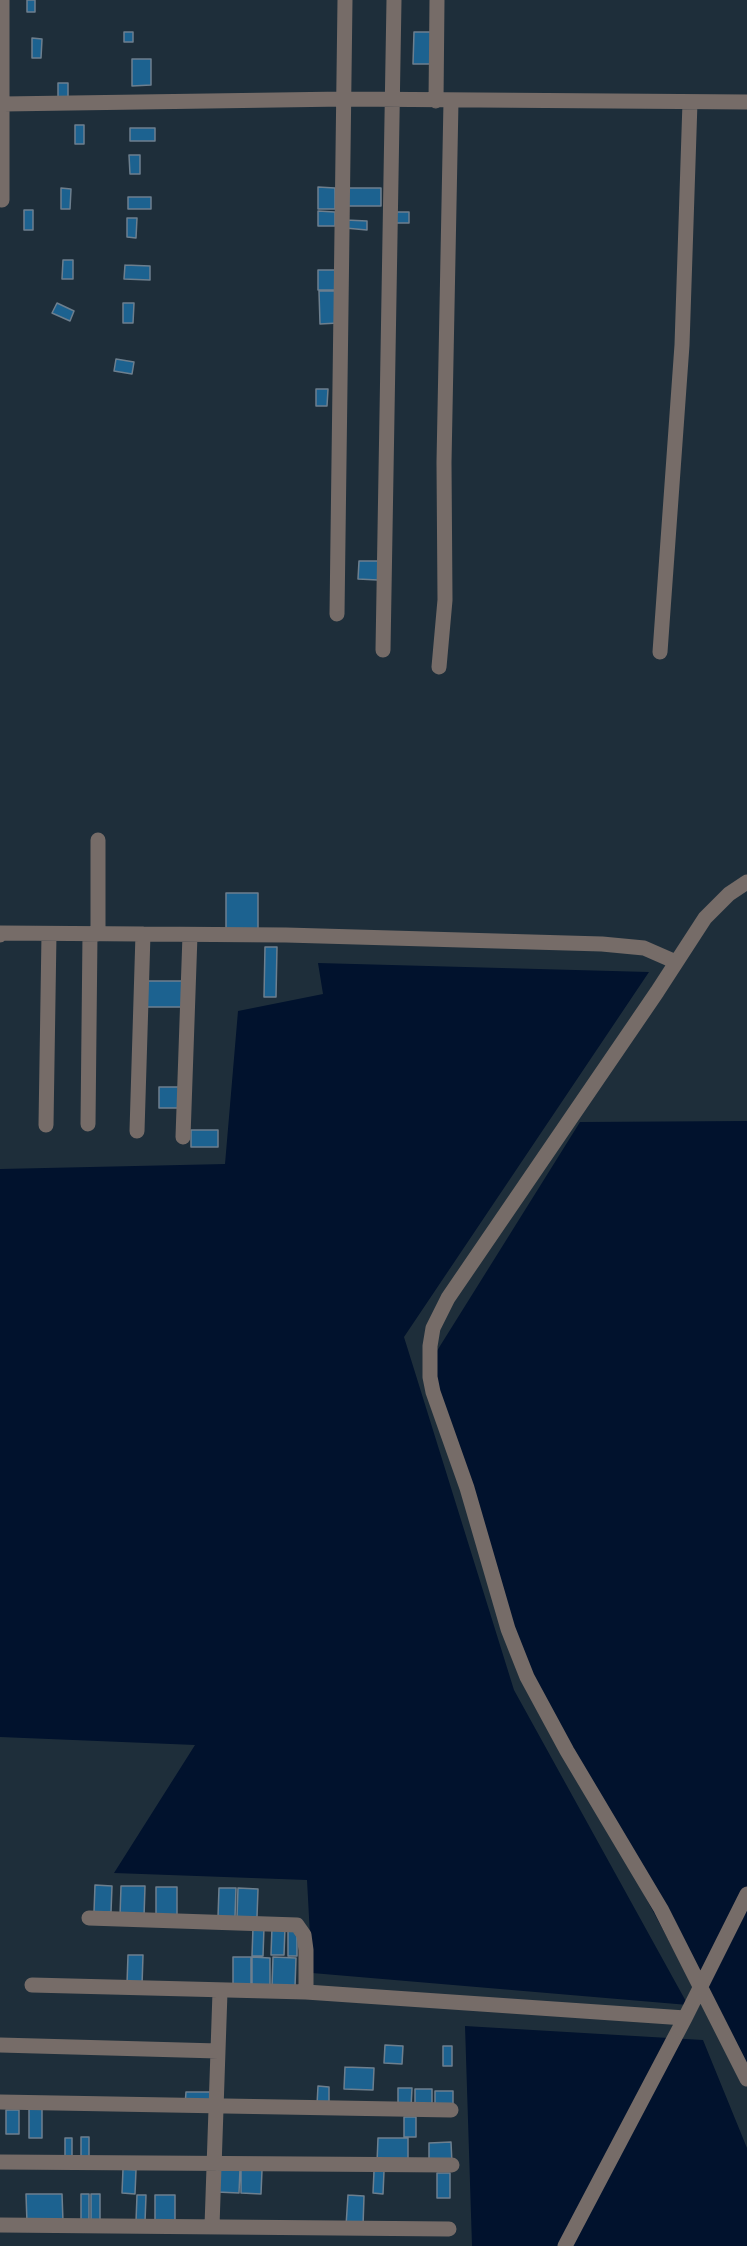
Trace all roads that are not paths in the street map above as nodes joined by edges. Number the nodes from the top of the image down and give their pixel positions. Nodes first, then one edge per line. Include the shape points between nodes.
1 (2, 0) edge
2 (345, 0) edge
3 (394, 0) edge
4 (436, 0) edge
5 (345, 99) junction
6 (391, 100) junction
7 (443, 101) junction
8 (690, 102) junction
9 (747, 102) edge
10 (3, 104) junction
11 (2, 200) dead end
12 (337, 614) dead end
13 (382, 650) dead end
14 (660, 652) dead end
15 (439, 668) dead end
16 (98, 840) dead end
17 (747, 882) edge
18 (49, 934) junction
19 (94, 934) junction
20 (143, 934) junction
21 (0, 935) edge
22 (190, 935) junction
23 (676, 962) junction
24 (88, 1124) dead end
25 (46, 1125) dead end
26 (136, 1131) dead end
27 (183, 1137) dead end
28 (747, 1894) edge
29 (89, 1918) dead end
30 (32, 1985) dead end
31 (701, 1987) junction
32 (220, 1992) junction
33 (306, 1992) junction
34 (686, 2018) junction
35 (0, 2045) edge
36 (218, 2051) junction
37 (747, 2079) edge
38 (0, 2102) edge
39 (215, 2108) junction
40 (451, 2110) dead end
41 (0, 2162) edge
42 (213, 2165) junction
43 (452, 2165) dead end
44 (0, 2225) edge
45 (212, 2226) junction
46 (449, 2229) dead end
47 (565, 2246) edge

1 - 10 street
2 - 5 street
3 - 6 street
4 - 7 street
5 - 6 street
5 - 10 street
5 - 12 street
6 - 7 street
6 - 13 street
7 - 8 street
7 - 15 street via 445,600
8 - 9 street
8 - 14 street via 682,345
10 - 11 street
16 - 19 street
17 - 23 street via 705,918
18 - 19 street
18 - 21 street
18 - 25 street
19 - 20 street
19 - 24 street
20 - 22 street
20 - 26 street
22 - 23 street via 602,944 644,948
22 - 27 street
23 - 31 street via 448,1298 433,1328 430,1369 508,1629 527,1677 661,1909
28 - 31 street
29 - 33 street via 297,1924 304,1935
30 - 32 street
31 - 34 street
31 - 37 street
32 - 33 street
32 - 36 street
33 - 34 street
34 - 47 street
35 - 36 street
36 - 39 street
38 - 39 street
39 - 40 street
39 - 42 street
41 - 42 street
42 - 43 street
42 - 45 street
44 - 45 street
45 - 46 street

